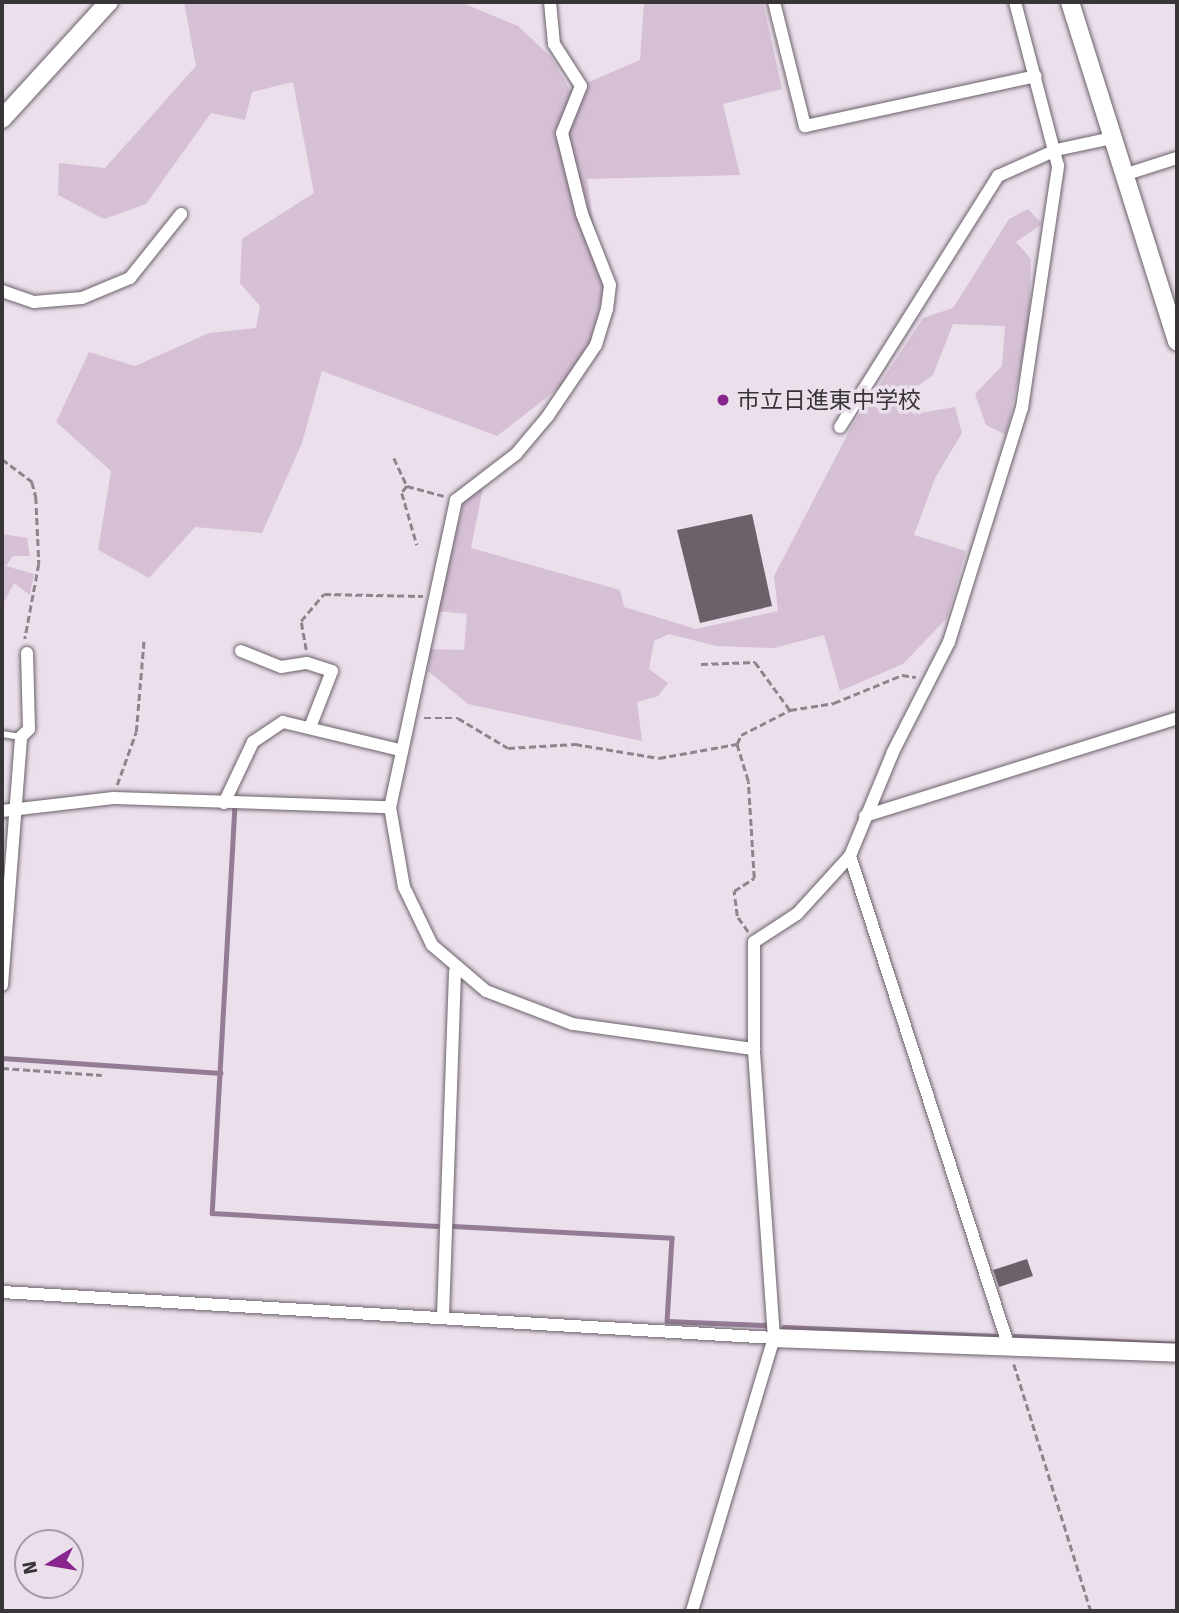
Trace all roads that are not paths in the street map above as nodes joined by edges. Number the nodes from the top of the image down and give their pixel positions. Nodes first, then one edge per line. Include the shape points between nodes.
1 (109, 2) edge
2 (550, 2) edge
3 (774, 2) edge
4 (1015, 2) edge
5 (1070, 2) edge
6 (1036, 76) junction
7 (2, 119) edge
8 (1112, 138) junction
9 (1056, 150) junction
10 (1177, 158) edge
11 (1124, 175) junction
12 (181, 215) dead end
13 (2, 291) edge
14 (1177, 342) edge
15 (840, 427) dead end
16 (241, 651) dead end
17 (27, 653) road end
18 (1177, 718) edge
19 (311, 724) junction
20 (2, 734) edge
21 (21, 737) junction
22 (400, 750) junction
23 (224, 803) junction
24 (390, 807) junction
25 (16, 809) junction
26 (2, 811) edge
27 (865, 816) junction
28 (850, 856) junction
29 (455, 971) junction
30 (2, 985) edge
31 (754, 1049) junction
32 (2, 1292) edge
33 (443, 1316) junction
34 (774, 1338) junction
35 (1008, 1344) junction
36 (1177, 1353) edge
37 (692, 1611) edge

1 - 7 street
2 - 22 street via 554,44 581,86 562,133 582,214 610,285 607,309 596,345 554,409 516,454 456,500 411,718
3 - 6 street via 805,126
4 - 6 street
5 - 8 street
6 - 9 street
8 - 9 street
8 - 11 street
9 - 15 street via 998,177
9 - 27 street via 1056,209 1022,408 980,550 928,684
10 - 11 street
11 - 14 street
12 - 13 street via 130,278 82,298 34,302
16 - 19 street via 281,667 307,663 332,671
17 - 21 street via 29,729
18 - 27 street
19 - 22 street
19 - 23 street via 283,722 267,728
20 - 21 lane
21 - 25 street
22 - 24 street
23 - 24 street
23 - 25 street via 116,798
24 - 29 street via 404,887 432,944
25 - 26 street
25 - 30 street
27 - 28 street
28 - 31 street via 797,914 754,942
28 - 35 street
29 - 31 street via 486,991 573,1024
29 - 33 street
31 - 34 street
32 - 33 street
33 - 34 street
34 - 35 street
34 - 37 street
35 - 36 street

